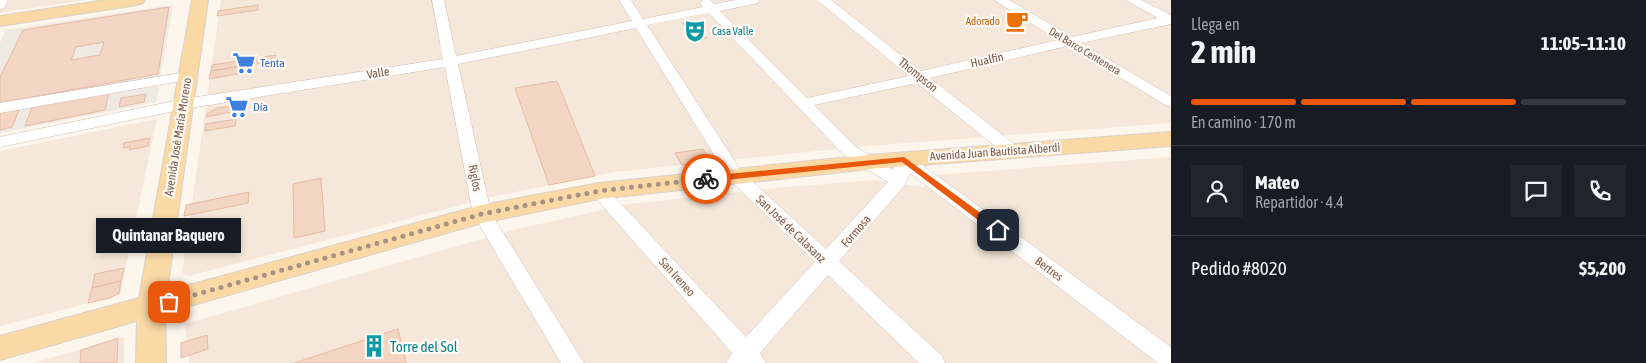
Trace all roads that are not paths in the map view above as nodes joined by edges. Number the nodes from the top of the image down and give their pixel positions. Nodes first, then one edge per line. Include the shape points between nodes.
1 (2, 0) edge
2 (136, 0) edge
3 (200, 0) edge
4 (438, 0) edge
5 (625, 0) edge
6 (754, 0) edge
7 (823, 0) edge
8 (1000, 0) edge
9 (1132, 0) edge
10 (707, 4) edge
11 (0, 5) edge
12 (1171, 19) edge
13 (0, 21) edge
14 (639, 22) junction
15 (1070, 42) junction
16 (452, 61) junction
17 (187, 76) junction
18 (920, 77) junction
19 (1171, 102) edge
20 (804, 103) junction
21 (184, 104) junction
22 (0, 108) edge
23 (1171, 139) edge
24 (0, 142) edge
25 (1012, 151) junction
26 (904, 160) junction
27 (869, 162) junction
28 (735, 175) junction
29 (899, 181) junction
30 (599, 191) junction
31 (482, 214) junction
32 (827, 264) junction
33 (151, 308) junction
34 (0, 348) edge
35 (746, 360) edge
36 (1171, 360) edge
37 (151, 363) edge
38 (573, 363) edge
39 (934, 363) edge

1 - 11 street
2 - 13 main road
3 - 17 main road, Avenida José María Moreno
4 - 16 street, Riglos
5 - 14 street, San José de Calasanz
6 - 10 street, Valle
7 - 18 street, Thompson
8 - 15 street, Del Barco Centenera
9 - 12 street
10 - 14 street, Valle
10 - 20 street
12 - 15 street, Hualfin
14 - 16 street, Valle
14 - 28 street, San José de Calasanz
15 - 18 street, Hualfin
15 - 19 street, Del Barco Centenera
16 - 21 street, Valle
16 - 31 street, Riglos
17 - 21 main road, Avenida José María Moreno
17 - 22 street
18 - 20 street, Hualfin
18 - 25 street, Thompson
20 - 27 street via 850,151
21 - 24 street, Valle
21 - 33 main road, Avenida José María Moreno
23 - 25 main road, Avenida Juan Bautista Alberdi
25 - 26 main road, Avenida Juan Bautista Alberdi
26 - 27 main road, Avenida Juan Bautista Alberdi
26 - 29 street, Formosa
26 - 36 street, Bertres
27 - 28 main road, Avenida Juan Bautista Alberdi
27 - 29 street
28 - 30 main road, Avenida Juan Bautista Alberdi
28 - 32 street, San José de Calasanz
29 - 32 street, Formosa
30 - 31 main road, Avenida Juan Bautista Alberdi
30 - 35 street, San Ireneo
31 - 33 main road, Avenida Juan Bautista Alberdi
31 - 38 street, Riglos
32 - 35 street, Formosa
32 - 39 street, San José de Calasanz
33 - 34 main road, Avenida Juan Bautista Alberdi
33 - 37 main road, Avenida José María Moreno

